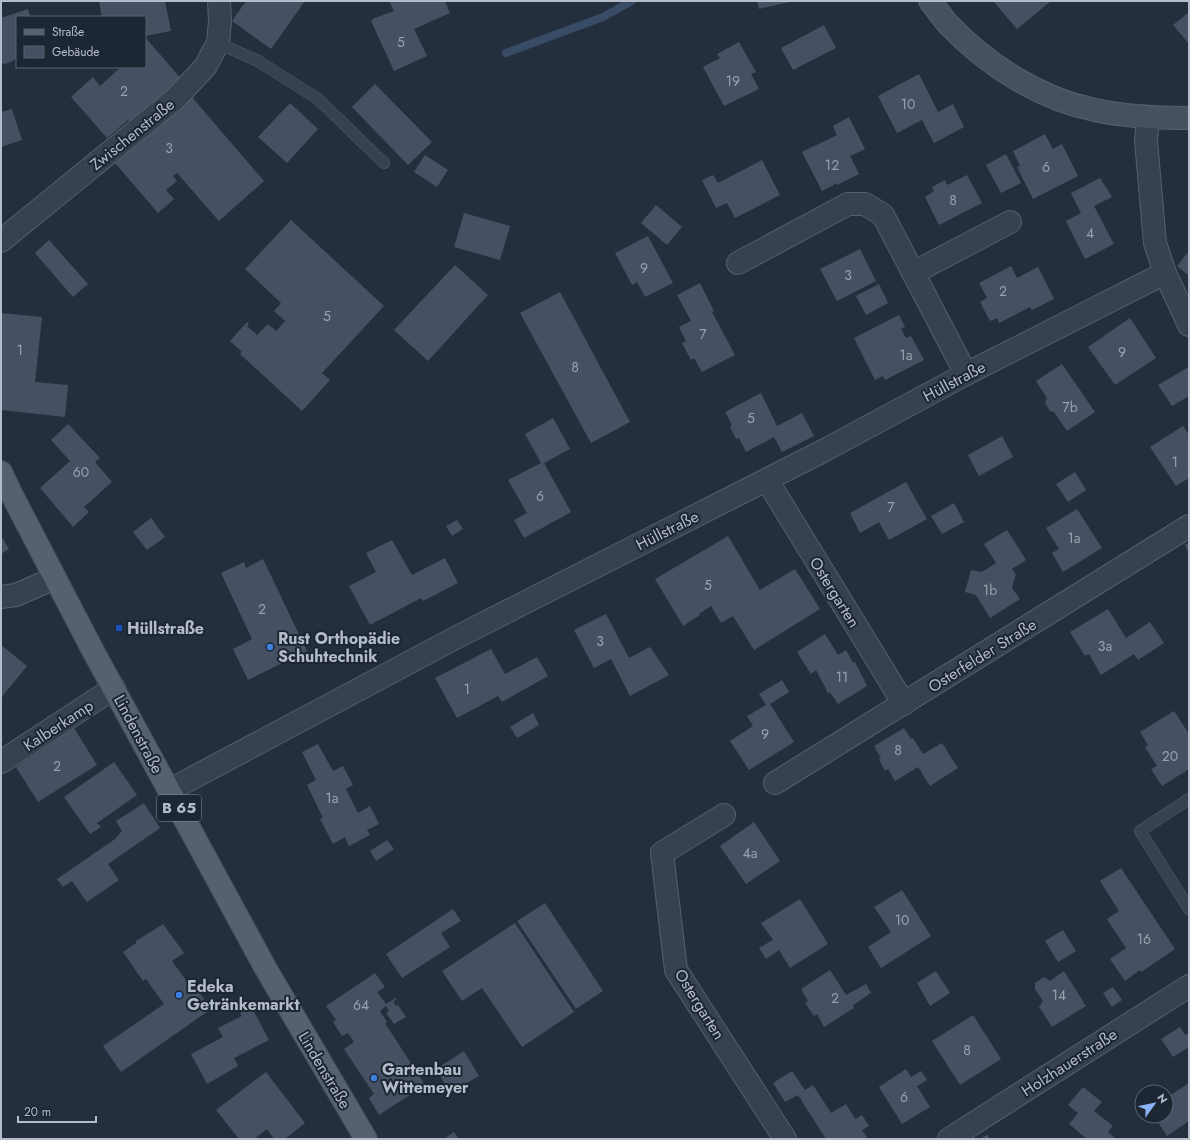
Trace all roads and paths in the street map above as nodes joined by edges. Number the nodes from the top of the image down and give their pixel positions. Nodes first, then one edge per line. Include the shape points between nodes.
1 (219, 1) edge
2 (930, 1) edge
3 (218, 43) junction
4 (1148, 118) junction
5 (1189, 118) edge
6 (384, 163) dead end
7 (1010, 222) dead end
8 (1, 241) edge
9 (738, 263) dead end
10 (1165, 272) junction
11 (913, 273) junction
12 (1189, 325) edge
13 (966, 374) junction
14 (1, 472) edge
15 (766, 480) junction
16 (1189, 526) edge
17 (55, 578) junction
18 (1, 597) edge
19 (114, 688) junction
20 (904, 704) junction
21 (1, 762) edge
22 (775, 783) dead end
23 (170, 790) junction
24 (1189, 799) edge
25 (724, 815) dead end
26 (1189, 909) edge
27 (1189, 986) edge
28 (366, 1139) edge
29 (785, 1139) edge
30 (949, 1139) edge

1 - 3 street, Zwischenstraße
2 - 4 main road via 949,25 982,55 1016,78 1055,98 1094,110
3 - 6 lane via 258,61 318,99
3 - 8 street, Zwischenstraße via 205,67 175,99
4 - 5 main road
4 - 10 street via 1146,141 1155,243
7 - 11 street
9 - 11 street via 848,204 864,204 883,215
10 - 12 street
10 - 13 street, Hüllstraße
11 - 13 street
13 - 15 street, Hüllstraße
14 - 17 main road, Lindenstraße / B 65
15 - 20 street, Ostergarten
15 - 23 street, Hüllstraße via 459,636
16 - 20 street, Osterfelder Straße
17 - 18 street via 16,595
17 - 19 main road, Lindenstraße / B 65
19 - 21 street, Kalberkamp
19 - 23 main road, Lindenstraße / B 65
20 - 22 street, Osterfelder Straße
23 - 28 main road, Lindenstraße / B 65 via 266,969
24 - 26 lane via 1140,831
25 - 29 street, Ostergarten via 662,853 676,970
27 - 30 street, Holzhauerstraße

